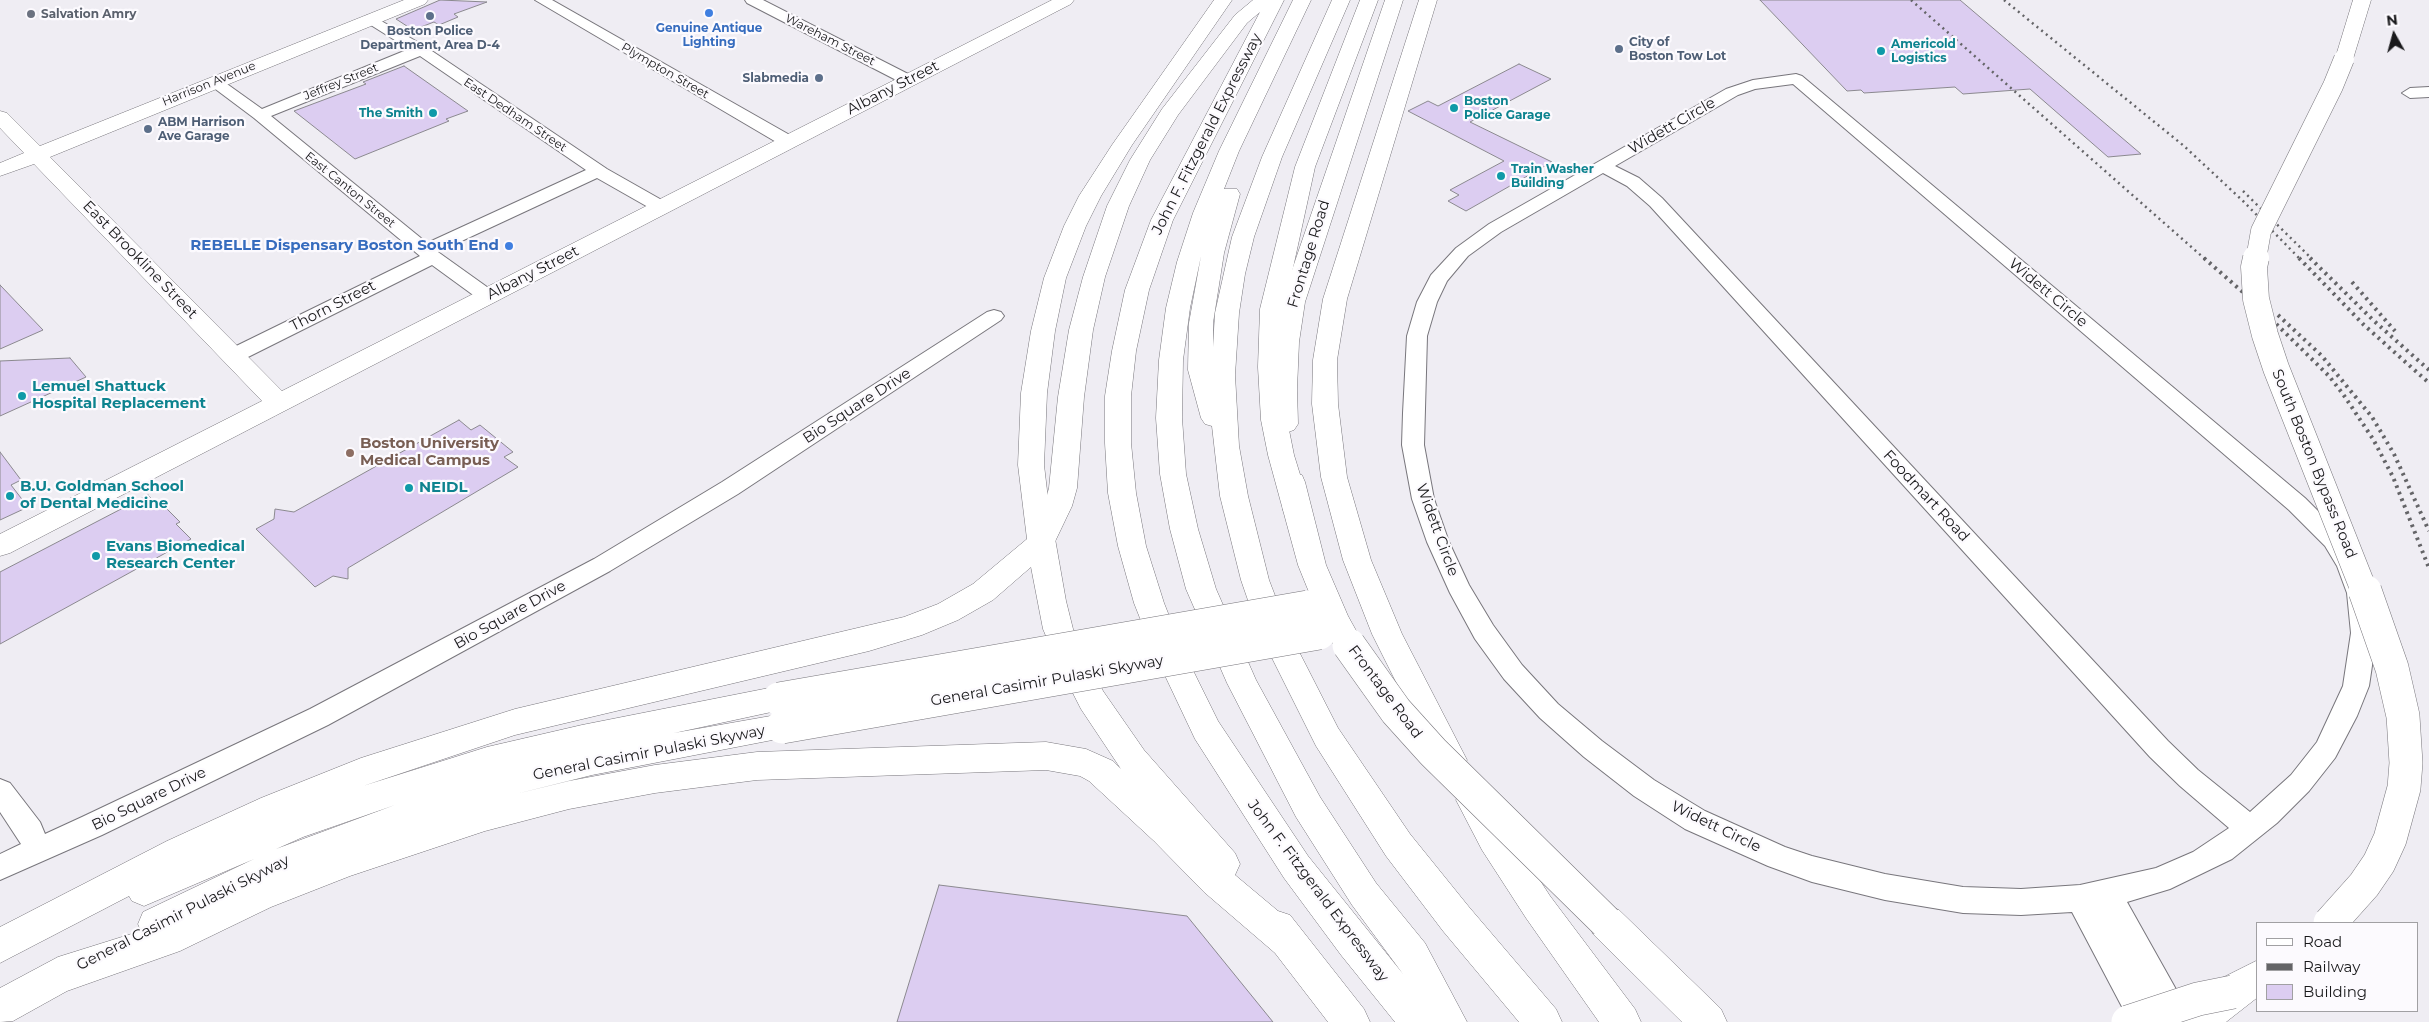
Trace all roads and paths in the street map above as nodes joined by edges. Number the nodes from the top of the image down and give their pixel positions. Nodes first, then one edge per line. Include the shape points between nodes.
1 (419, 0) edge
2 (542, 0) edge
3 (752, 0) edge
4 (1065, 0) edge
5 (1223, 0) edge
6 (1264, 0) edge
7 (1275, 0) edge
8 (1302, 0) edge
9 (1318, 0) edge
10 (1341, 0) edge
11 (1369, 0) edge
12 (1394, 0) edge
13 (1428, 0) edge
14 (2362, 0) edge
15 (371, 19) junction
16 (421, 50) junction
17 (908, 80) junction
18 (214, 82) junction
19 (2429, 92) edge
20 (2410, 93) dead end
21 (260, 115) junction
22 (0, 118) edge
23 (789, 142) junction
24 (38, 154) junction
25 (1602, 166) junction
26 (0, 170) edge
27 (598, 171) junction
28 (661, 207) junction
29 (430, 253) junction
30 (487, 296) junction
31 (994, 316) dead end
32 (233, 356) junction
33 (279, 403) junction
34 (1229, 470) junction
35 (1297, 510) junction
36 (1041, 543) junction
37 (0, 546) edge
38 (1329, 623) junction
39 (781, 713) junction
40 (0, 791) edge
41 (2249, 828) junction
42 (38, 850) junction
43 (0, 867) edge
44 (2093, 896) junction
45 (2331, 922) edge
46 (1289, 942) junction
47 (0, 946) edge
48 (0, 961) edge
49 (56, 977) junction
50 (2245, 984) edge
51 (0, 1008) edge
52 (1351, 1022) edge
53 (1419, 1022) edge
54 (1448, 1022) edge
55 (1543, 1022) edge
56 (1622, 1022) edge
57 (1708, 1022) edge
58 (2128, 1022) edge
59 (2146, 1022) edge
60 (2177, 1022) edge
61 (2197, 1022) edge

1 - 15 main road, Harrison Avenue
2 - 23 street, Plympton Street
3 - 17 street, Wareham Street
4 - 17 main road, Albany Street
5 - 36 main road via 1098,182 1075,226 1055,278 1040,345 1032,425 1032,482
6 - 36 main road via 1241,19 1173,107 1149,144 1118,206 1099,258 1081,330 1071,391 1064,488
7 - 53 main road, John F. Fitzgerald Expressway via 1166,211 1137,290 1118,396 1122,494 1132,546 1149,603 1206,730 1296,867
8 - 54 main road via 1225,160 1188,262 1171,360 1169,418 1173,474 1200,588 1242,683 1308,807 1364,894 1412,955
9 - 34 main road via 1229,192 1206,287 1200,370
10 - 34 main road via 1272,157 1243,237 1234,274 1226,319 1223,376
11 - 35 main road via 1305,167 1272,310 1270,367 1274,420
12 - 35 main road, Frontage Road via 1293,302 1286,342 1284,389 1285,434
13 - 56 main road via 1335,299 1325,367 1329,452 1348,531 1368,590 1431,723 1494,839 1567,949
14 - 45 main road, South Boston Bypass Road, bridge via 2333,86 2260,232 2254,267 2256,299 2265,335 2375,618 2394,676 2402,716 2406,763 2404,788 2390,839 2364,885
15 - 16 street, East Dedham Street
15 - 18 main road, Harrison Avenue
16 - 21 street, Jeffrey Street
16 - 27 street, East Dedham Street
17 - 23 main road, Albany Street
18 - 21 street, East Canton Street
18 - 24 main road, Harrison Avenue
19 - 20 street
21 - 29 street, East Canton Street
22 - 24 main road, East Brookline Street
23 - 28 main road, Albany Street
24 - 26 main road, Harrison Avenue
24 - 32 main road, East Brookline Street
25 - 41 street, Foodmart Road via 1633,182 1656,202 2159,749
25 - 41 street, Widett Circle via 1737,89 1796,79 2322,528 2345,558 2359,594 2363,633 2356,686 2336,732 2314,766 2283,801
25 - 44 street, Widett Circle via 1495,228 1462,252 1438,279 1420,324 1412,429 1418,481 1448,566 1484,632 1513,672 1570,730 1644,788 1722,833 1812,869 1917,893 1992,901 2051,901
27 - 28 street, East Dedham Street
27 - 29 street, Thorn Street
28 - 30 main road, Albany Street
29 - 30 street, East Canton Street
29 - 32 street, Thorn Street
30 - 33 main road, Albany Street
31 - 42 street, Bio Square Drive via 730,488 602,565 318,717
32 - 33 main road, East Brookline Street
33 - 37 main road, Albany Street
34 - 55 main road via 1239,523 1263,604 1292,672 1327,738 1398,845
35 - 38 main road, Frontage Road
36 - 46 main road via 1058,629 1092,700 1151,781
36 - 47 main road via 983,592 948,612 911,627 515,722 418,752 227,829
38 - 39 main road, General Casimir Pulaski Skyway, bridge
38 - 57 main road, Frontage Road, bridge via 1427,746
39 - 48 main road, General Casimir Pulaski Skyway via 532,749 371,798 172,876
39 - 49 main road, General Casimir Pulaski Skyway via 495,785 428,806 278,864
40 - 42 street via 30,831
41 - 44 street, Widett Circle via 2222,850 2182,871 2160,880
42 - 43 street, Bio Square Drive
44 - 59 street
44 - 60 street
46 - 49 main road via 1216,881 1101,771 1086,763 1046,756 757,766 655,778 569,795 485,816 344,862 167,938
46 - 52 main road
49 - 51 main road, General Casimir Pulaski Skyway
50 - 58 main road, bridge
50 - 61 main road

